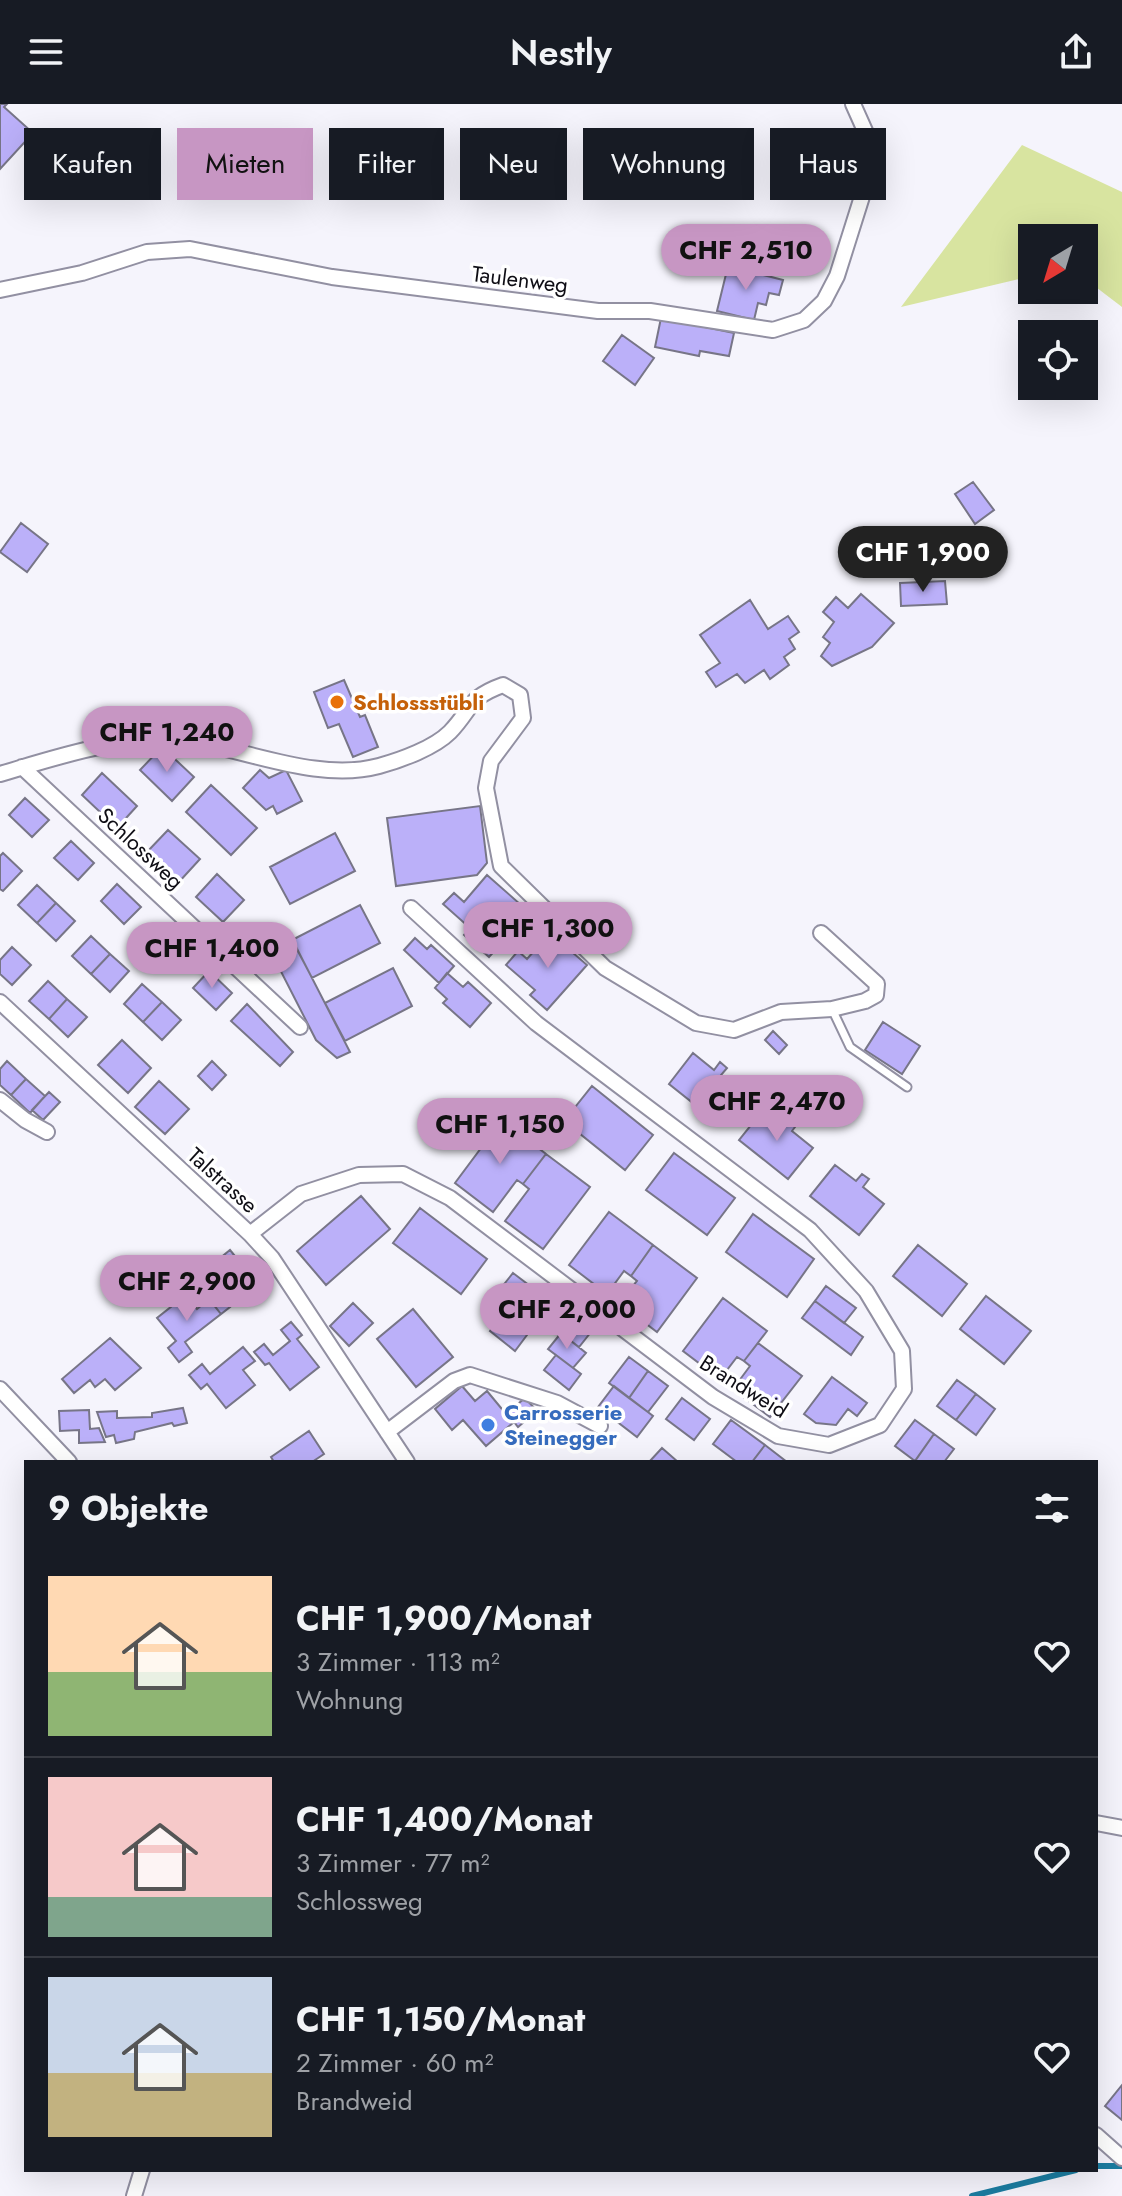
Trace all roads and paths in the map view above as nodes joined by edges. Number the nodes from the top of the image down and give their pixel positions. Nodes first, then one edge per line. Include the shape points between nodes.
1 (853, 104) edge
2 (0, 290) edge
3 (22, 767) junction
4 (0, 774) edge
5 (411, 908) dead end
6 (821, 933) dead end
7 (0, 1002) edge
8 (832, 1009) junction
9 (300, 1027) dead end
10 (907, 1087) dead end
11 (0, 1100) edge
12 (47, 1132) dead end
13 (250, 1234) junction
14 (0, 1389) edge
15 (600, 1426) dead end
16 (387, 1432) junction
17 (67, 1460) edge
18 (406, 1460) edge
19 (1098, 1823) edge
20 (1122, 1828) edge
21 (1098, 2137) edge
22 (1122, 2158) edge
23 (141, 2172) edge
24 (134, 2196) edge

1 - 2 street, Taulenweg via 870,142 871,168 837,276 824,301 804,320 773,330 650,311 598,311 332,277 190,249 147,252 82,273
3 - 4 street
3 - 8 street via 77,751 189,741 304,767 377,767 449,733 481,693 503,685 520,695 523,718 491,761 486,788 501,866 573,938 605,968 696,1023 734,1030 781,1012
3 - 9 street, Schlossweg
5 - 13 street, Brandweid via 536,1023 810,1230 866,1291 902,1351 904,1389 880,1425 829,1445 778,1436 713,1397 450,1198 403,1174 359,1175 301,1194
6 - 8 street via 877,984 876,995
7 - 13 street, Talstrasse
8 - 10 lane via 850,1047
11 - 12 street
13 - 16 street, Talstrasse via 272,1258
14 - 17 street
15 - 16 street via 557,1403 470,1375 454,1381
16 - 18 street, Talstrasse
19 - 20 street
21 - 22 street
23 - 24 street

